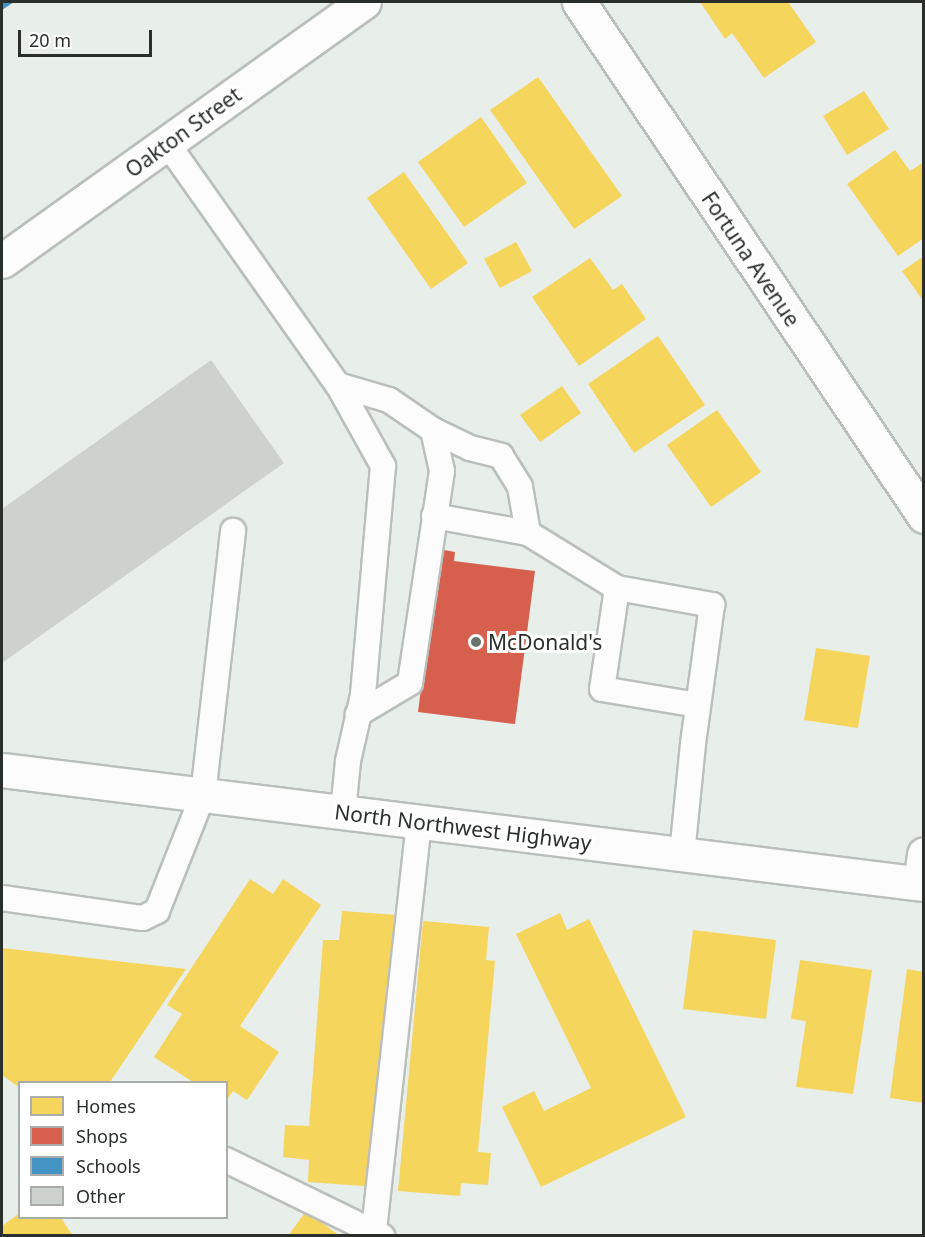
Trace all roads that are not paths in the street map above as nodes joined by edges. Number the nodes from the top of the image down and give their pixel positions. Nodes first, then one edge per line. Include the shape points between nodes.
1 (364, 2) edge
2 (579, 2) edge
3 (167, 143) junction
4 (2, 261) edge
5 (338, 385) junction
6 (433, 430) junction
7 (434, 516) junction
8 (924, 516) edge
9 (233, 531) dead end
10 (528, 533) junction
11 (617, 588) junction
12 (360, 705) junction
13 (698, 705) junction
14 (2, 770) edge
15 (203, 795) junction
16 (343, 812) junction
17 (419, 822) junction
18 (682, 854) junction
19 (922, 874) edge
20 (2, 898) edge
21 (228, 1161) edge
22 (378, 1233) edge

1 - 3 main road, Oakton Street
2 - 8 main road, Fortuna Avenue
3 - 4 main road, Oakton Street
3 - 5 lane
5 - 6 lane via 389,400
5 - 12 lane via 383,466
6 - 7 lane via 442,471
6 - 10 lane via 470,448 501,456 520,487
7 - 10 lane
7 - 12 lane via 410,683
9 - 15 lane
10 - 11 lane
11 - 13 lane via 712,605
11 - 13 lane via 602,689
12 - 16 lane via 348,761
13 - 18 lane
14 - 15 main road, North Northwest Highway
15 - 16 main road, North Northwest Highway
15 - 20 lane via 157,910 151,916
16 - 17 main road, North Northwest Highway
17 - 18 main road, North Northwest Highway
17 - 22 lane
18 - 19 main road, North Northwest Highway
21 - 22 lane

